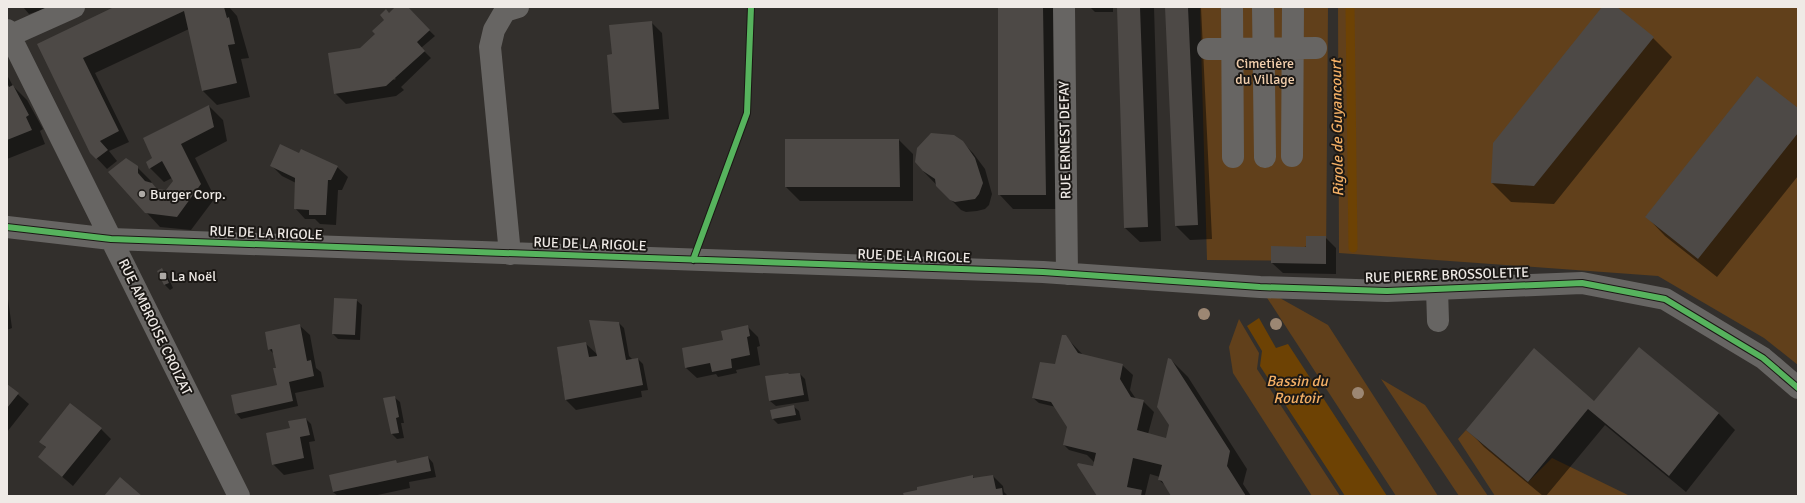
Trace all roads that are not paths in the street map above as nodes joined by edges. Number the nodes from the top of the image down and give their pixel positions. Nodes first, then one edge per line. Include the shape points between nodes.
1 (74, 7) edge
2 (518, 7) edge
3 (1064, 7) edge
4 (1232, 7) edge
5 (1263, 7) edge
6 (1293, 7) edge
7 (8, 34) edge
8 (1263, 48) junction
9 (1293, 48) junction
10 (1316, 48) dead end
11 (1208, 49) dead end
12 (1232, 49) junction
13 (1233, 156) dead end
14 (1292, 156) dead end
15 (1266, 157) dead end
16 (7, 227) edge
17 (111, 239) junction
18 (510, 254) junction
19 (1067, 274) junction
20 (1437, 289) junction
21 (1438, 321) dead end
22 (1798, 388) edge
23 (239, 496) edge

1 - 7 street
2 - 18 street via 505,11 494,30 490,47
3 - 19 street, RUE ERNEST DEFAY
4 - 12 street
5 - 8 street
6 - 9 street
7 - 17 street, RUE AMBROISE CROIZAT
8 - 9 street
8 - 12 street
8 - 15 street
9 - 10 street
9 - 14 street
11 - 12 street
12 - 13 street
16 - 17 street, RUE DE LA RIGOLE
17 - 18 street, RUE DE LA RIGOLE
17 - 23 street, RUE AMBROISE CROIZAT
18 - 19 street, RUE DE LA RIGOLE
19 - 20 street, RUE PIERRE BROSSOLETTE via 1260,287 1387,291
20 - 21 street
20 - 22 street, RUE PIERRE BROSSOLETTE via 1582,283 1665,299 1763,358

